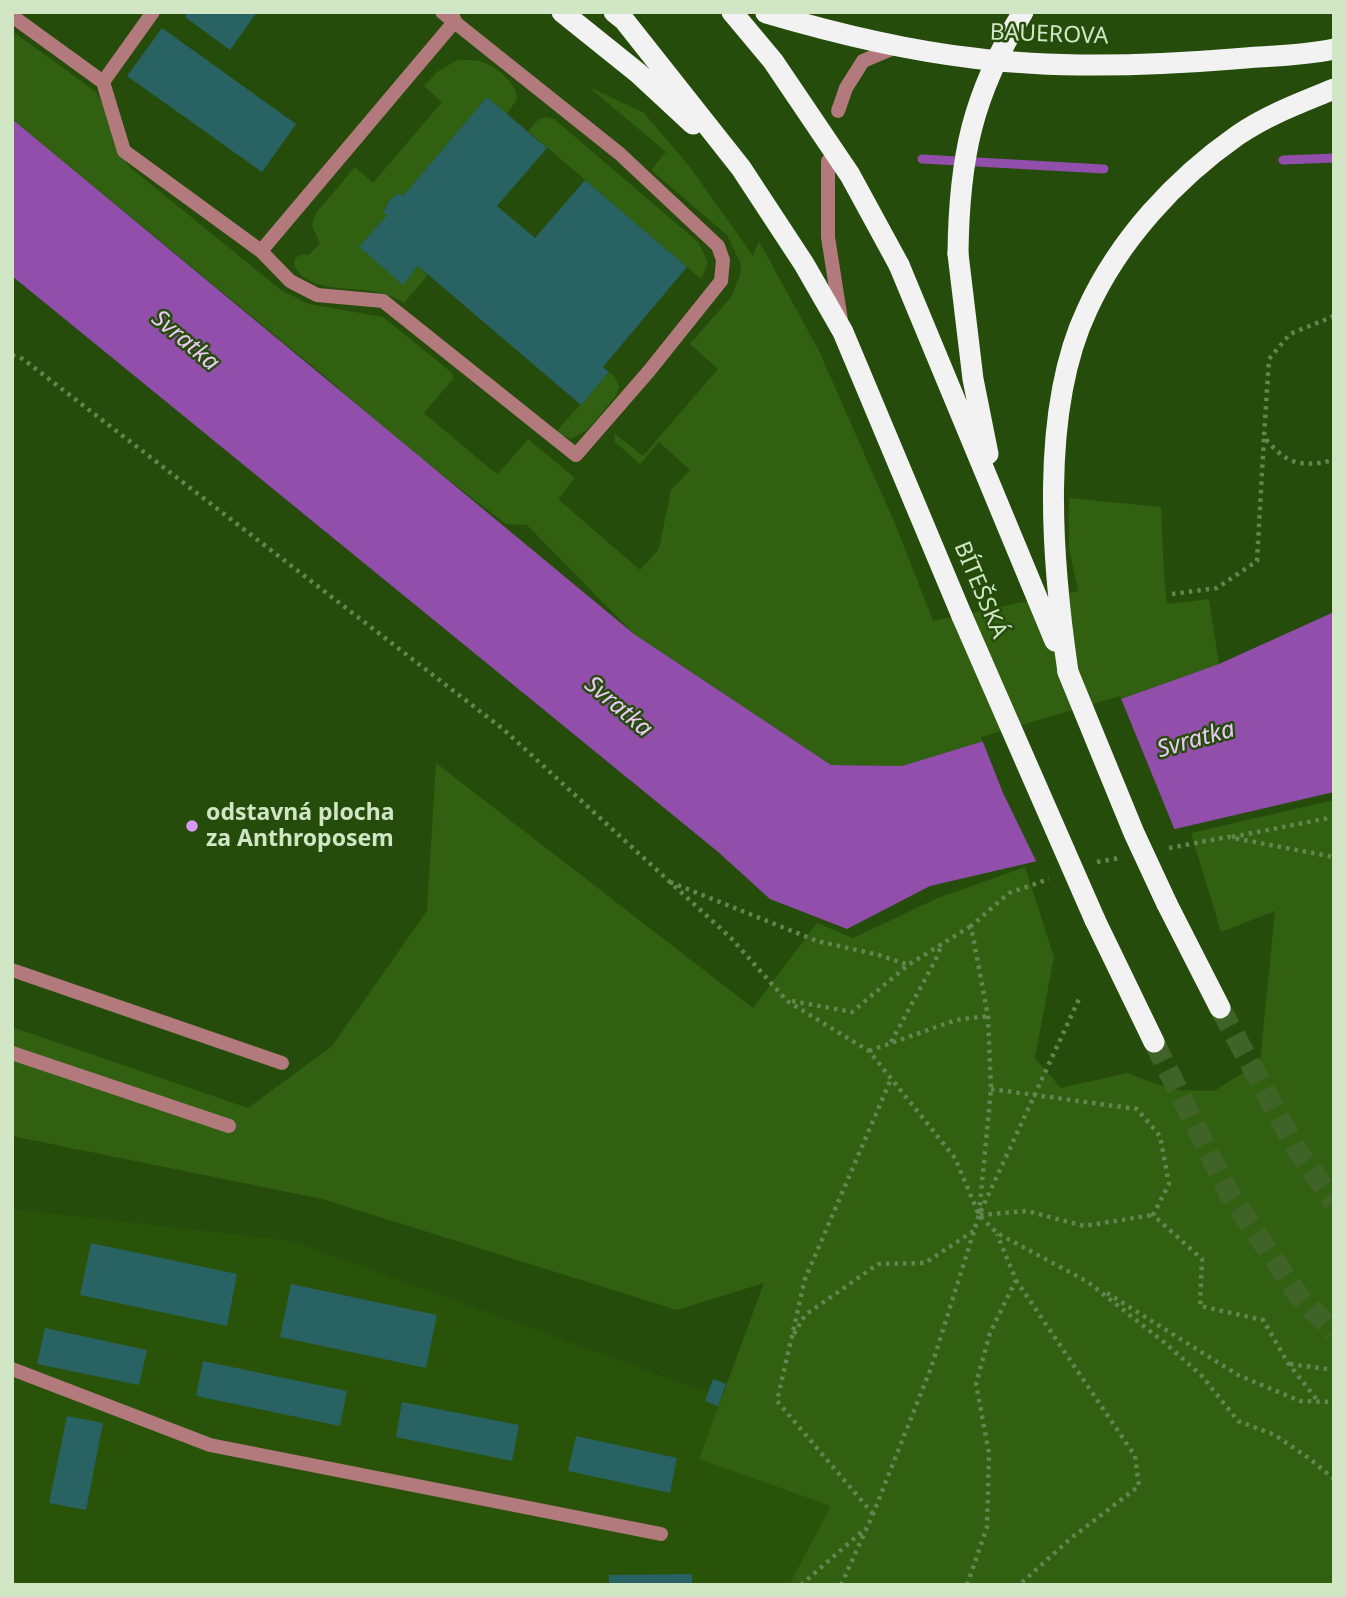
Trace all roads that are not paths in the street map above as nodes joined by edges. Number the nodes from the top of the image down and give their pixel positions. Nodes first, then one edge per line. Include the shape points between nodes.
1 (153, 12) edge
2 (442, 12) edge
3 (562, 12) edge
4 (614, 12) edge
5 (732, 12) edge
6 (1023, 12) edge
7 (766, 13) edge
8 (12, 16) edge
9 (453, 17) edge
10 (897, 46) junction
11 (1334, 49) edge
12 (103, 82) junction
13 (1334, 89) edge
14 (838, 111) dead end
15 (828, 161) dead end
16 (741, 168) junction
17 (261, 251) junction
18 (843, 332) junction
19 (1002, 514) junction
20 (1047, 597) junction
21 (12, 970) edge
22 (1220, 1008) tunnel mouth
23 (1154, 1042) tunnel mouth
24 (12, 1053) edge
25 (282, 1063) dead end
26 (229, 1126) dead end
27 (12, 1369) edge
28 (661, 1534) dead end

1 - 12 lane
2 - 9 lane
3 - 16 highway via 638,73
4 - 16 highway
5 - 19 highway, bridge via 773,61 850,175 899,265
6 - 19 highway, bridge via 987,78 970,127 962,172 958,254 973,379
7 - 10 highway, BAUEROVA
8 - 12 lane
9 - 17 lane
9 - 17 lane via 620,154 718,246 723,260 721,281 640,382 576,455 383,301 317,295 290,281
10 - 11 highway, BAUEROVA via 1050,65 1184,63
10 - 14 lane via 863,61
12 - 17 lane via 124,151
13 - 20 highway via 1239,134 1185,178 1141,224 1110,267 1086,311 1068,365 1058,420
15 - 18 lane via 828,237
16 - 18 highway, BÍTEŠSKÁ
18 - 23 highway, BÍTEŠSKÁ, bridge via 1094,919
19 - 20 highway
20 - 22 highway, bridge via 1068,672 1134,833
21 - 25 lane
24 - 26 lane
27 - 28 lane via 210,1445

